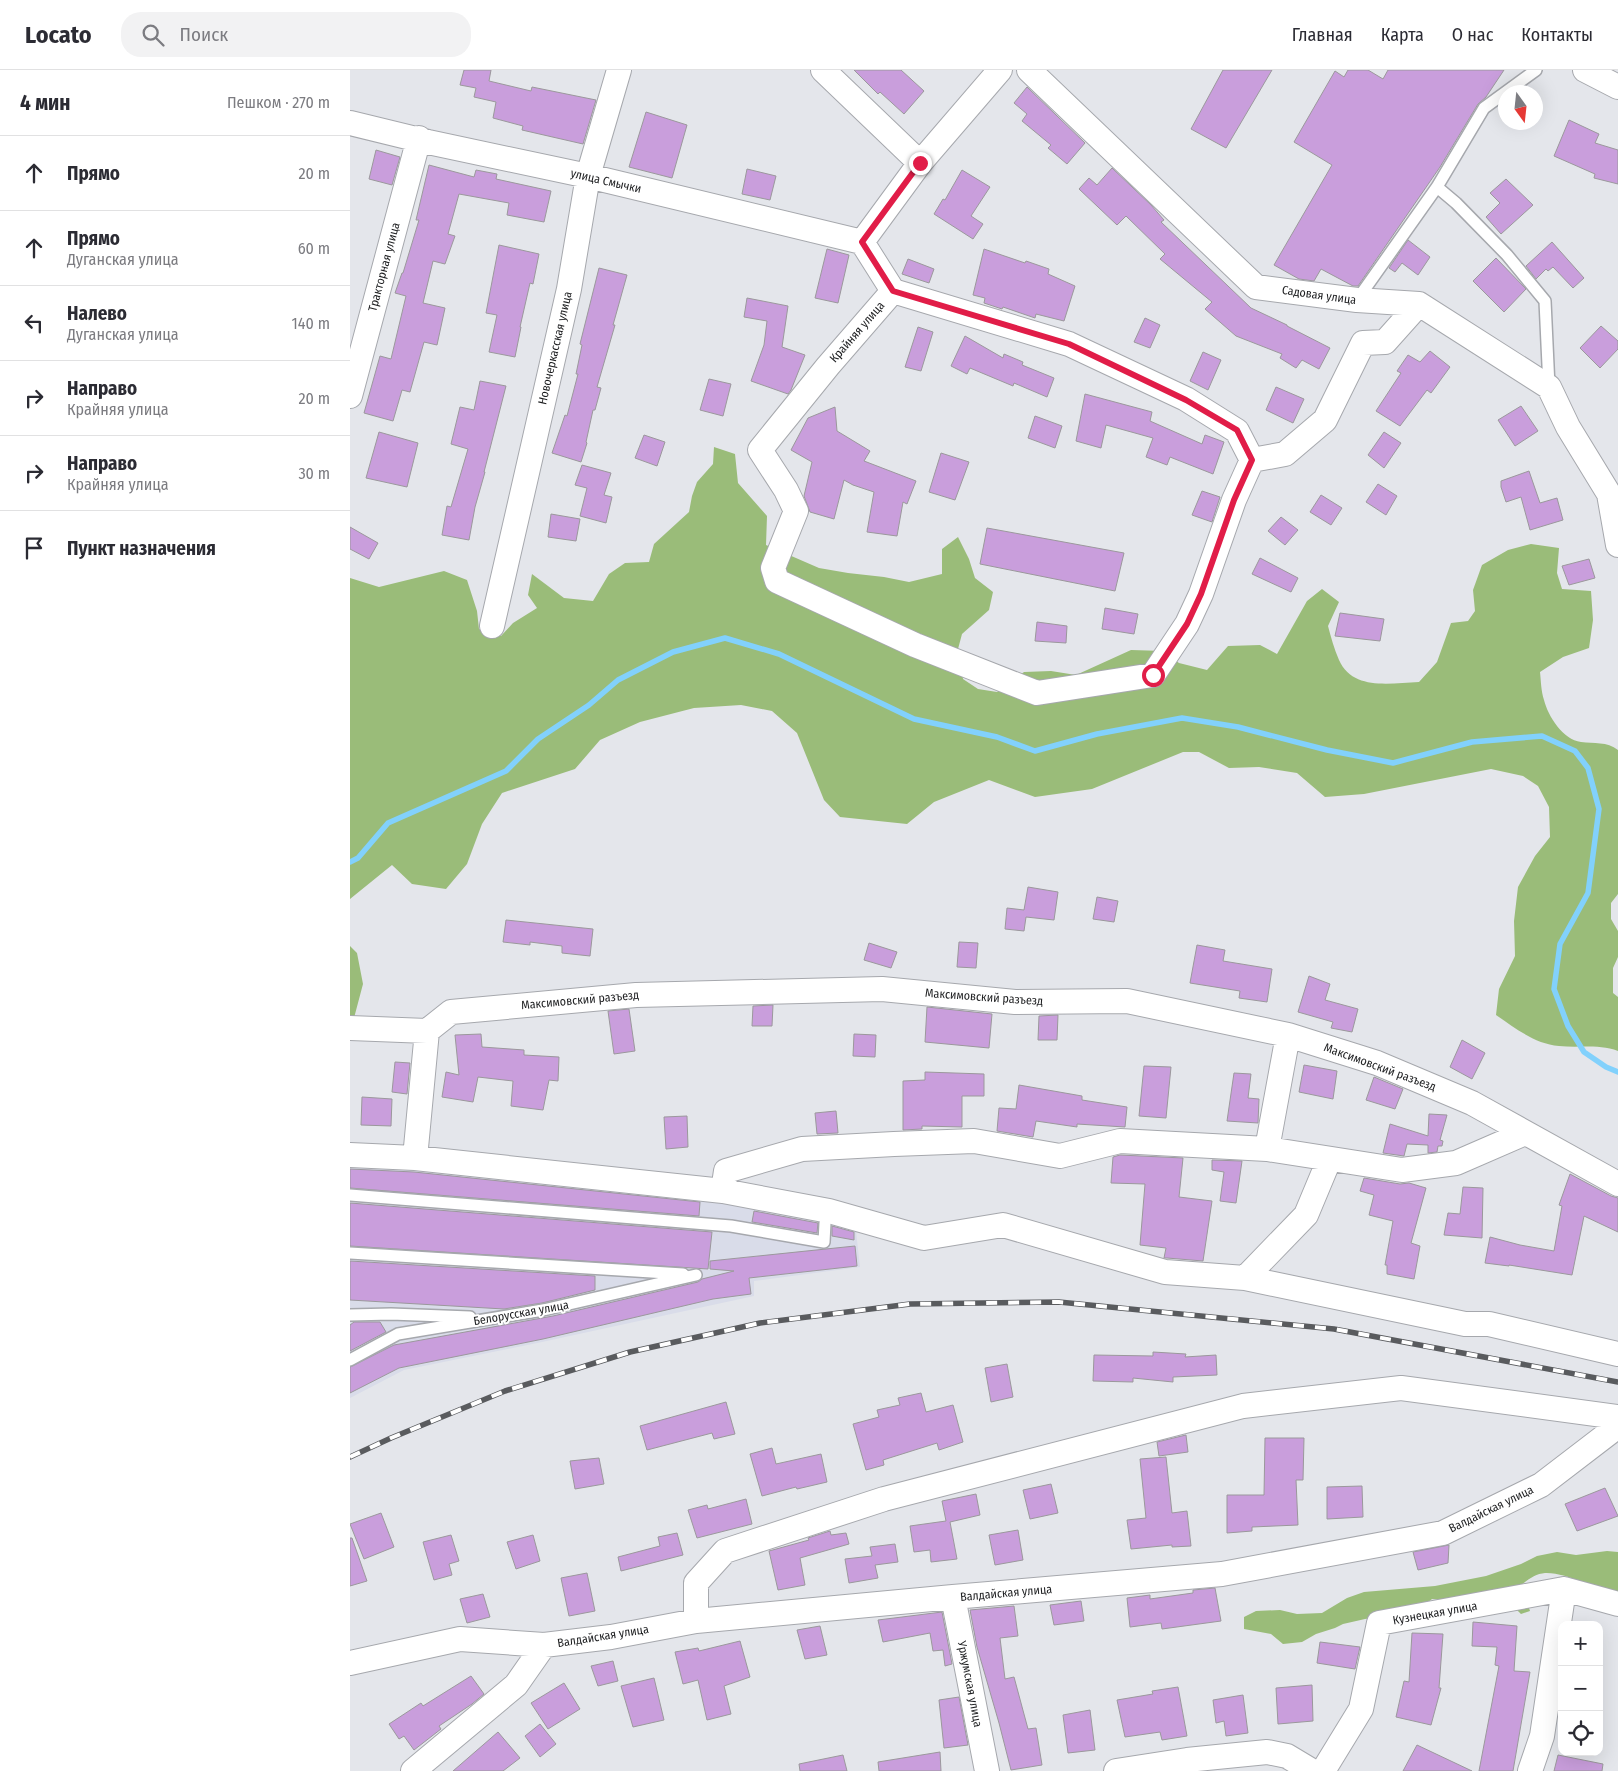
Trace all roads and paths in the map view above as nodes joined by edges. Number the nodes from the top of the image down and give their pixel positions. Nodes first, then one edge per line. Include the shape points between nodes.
1 (618, 70) edge
2 (823, 70) edge
3 (1000, 70) edge
4 (1030, 70) edge
5 (1536, 70) edge
6 (1585, 70) edge
7 (1618, 87) edge
8 (350, 123) edge
9 (419, 138) junction
10 (920, 163) junction
11 (588, 176) junction
12 (1437, 187) junction
13 (862, 242) junction
14 (893, 291) junction
15 (1357, 300) junction
16 (1419, 304) junction
17 (1549, 387) junction
18 (350, 396) edge
19 (1252, 460) junction
20 (1613, 495) edge
21 (1618, 545) edge
22 (492, 626) dead end
23 (350, 1028) edge
24 (427, 1031) junction
25 (1288, 1035) junction
26 (1525, 1133) junction
27 (1267, 1149) junction
28 (350, 1155) edge
29 (415, 1158) junction
30 (1329, 1160) junction
31 (1618, 1184) edge
32 (723, 1191) junction
33 (350, 1195) edge
34 (825, 1223) dead end
35 (350, 1253) edge
36 (1245, 1278) junction
37 (350, 1315) edge
38 (494, 1318) junction
39 (1618, 1354) edge
40 (350, 1360) edge
41 (1618, 1417) edge
42 (1618, 1426) edge
43 (1564, 1589) junction
44 (954, 1597) junction
45 (1618, 1604) edge
46 (696, 1621) junction
47 (544, 1645) junction
48 (350, 1663) edge
49 (413, 1771) edge
50 (987, 1771) edge
51 (1116, 1771) edge
52 (1312, 1771) edge
53 (1322, 1771) edge
54 (1530, 1771) edge

1 - 11 street, Новочеркасская улица
2 - 10 street
3 - 10 street
4 - 15 street, Садовая улица via 1256,287
5 - 12 lane via 1484,108
6 - 7 street
8 - 9 street, улица Смычки
9 - 11 street, улица Смычки
9 - 18 street, Тракторная улица
10 - 13 street
11 - 13 street, улица Смычки
11 - 22 street, Новочеркасская улица via 569,289
12 - 15 lane
12 - 17 lane via 1507,255 1545,301
13 - 14 street, Крайняя улица
14 - 19 street via 1069,344 1186,400 1237,430
14 - 19 street, Крайняя улица via 760,450 796,511 773,568 777,580 914,645 1037,693 1153,675 1187,624 1210,573 1234,500
15 - 16 street, Садовая улица
16 - 17 street, Садовая улица
16 - 19 street via 1385,342 1363,342 1325,420 1286,454
17 - 20 street via 1568,427
20 - 21 street
23 - 24 street
24 - 25 street, Максимовский разъезд via 451,1012 636,995 882,989 1015,1002 1127,1001
24 - 29 street
25 - 26 street, Максимовский разъезд via 1377,1063 1464,1099
25 - 27 street
26 - 30 street via 1456,1163 1402,1170
26 - 31 street, Максимовский разъезд
27 - 30 street
27 - 32 street via 1120,1141 1060,1156 974,1141 802,1149 726,1171
28 - 29 street
29 - 32 street
30 - 36 street via 1306,1216
32 - 36 street via 828,1212 924,1238 1003,1225 1165,1272
33 - 34 lane via 731,1226 824,1242
35 - 38 lane, Белорусская улица via 696,1275
36 - 39 street via 1465,1324 1490,1324
37 - 38 lane
38 - 40 lane, Белорусская улица via 398,1334
41 - 46 street via 1401,1388 1243,1406 884,1499 725,1551 696,1583
42 - 44 street, Валдайская улица via 1541,1485 1442,1533 1222,1574
43 - 45 street, Кузнецкая улица
43 - 53 street, Кузнецкая улица via 1379,1623 1361,1709
43 - 54 street via 1542,1736
44 - 46 street, Валдайская улица
44 - 50 street, Уржумская улица
46 - 47 street, Валдайская улица via 611,1637
47 - 48 street via 460,1639
47 - 49 street, Валдайская улица via 516,1684
51 - 52 street via 1267,1752 1287,1756

